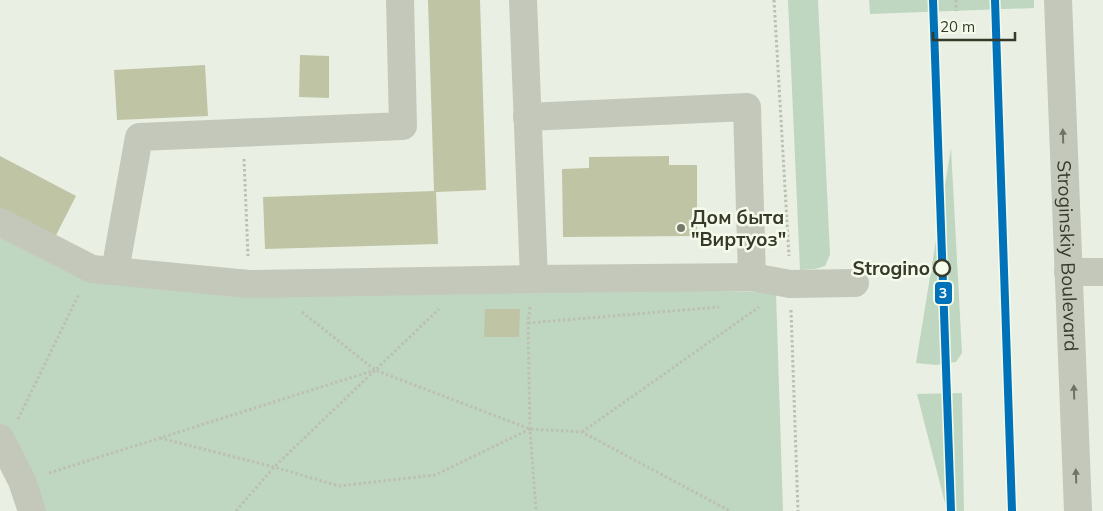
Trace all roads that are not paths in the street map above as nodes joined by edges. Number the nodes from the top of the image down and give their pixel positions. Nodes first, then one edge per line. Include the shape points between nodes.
1 (400, 0) edge
2 (523, 0) edge
3 (1058, 0) edge
4 (527, 117) junction
5 (0, 222) edge
6 (103, 270) junction
7 (1068, 272) junction
8 (1103, 272) edge
9 (752, 277) junction
10 (534, 279) junction
11 (855, 283) dead end
12 (2, 442) edge
13 (32, 511) edge
14 (1078, 511) edge

1 - 6 street via 404,126 139,137
2 - 4 street
7 -> 3 street, Stroginskiy Boulevard
4 - 9 street via 747,107
4 - 10 street
5 - 6 street
6 - 10 street via 257,284
7 - 8 street
14 -> 7 street, Stroginskiy Boulevard
9 - 10 street
9 - 11 street via 790,284
12 - 13 street via 22,481

